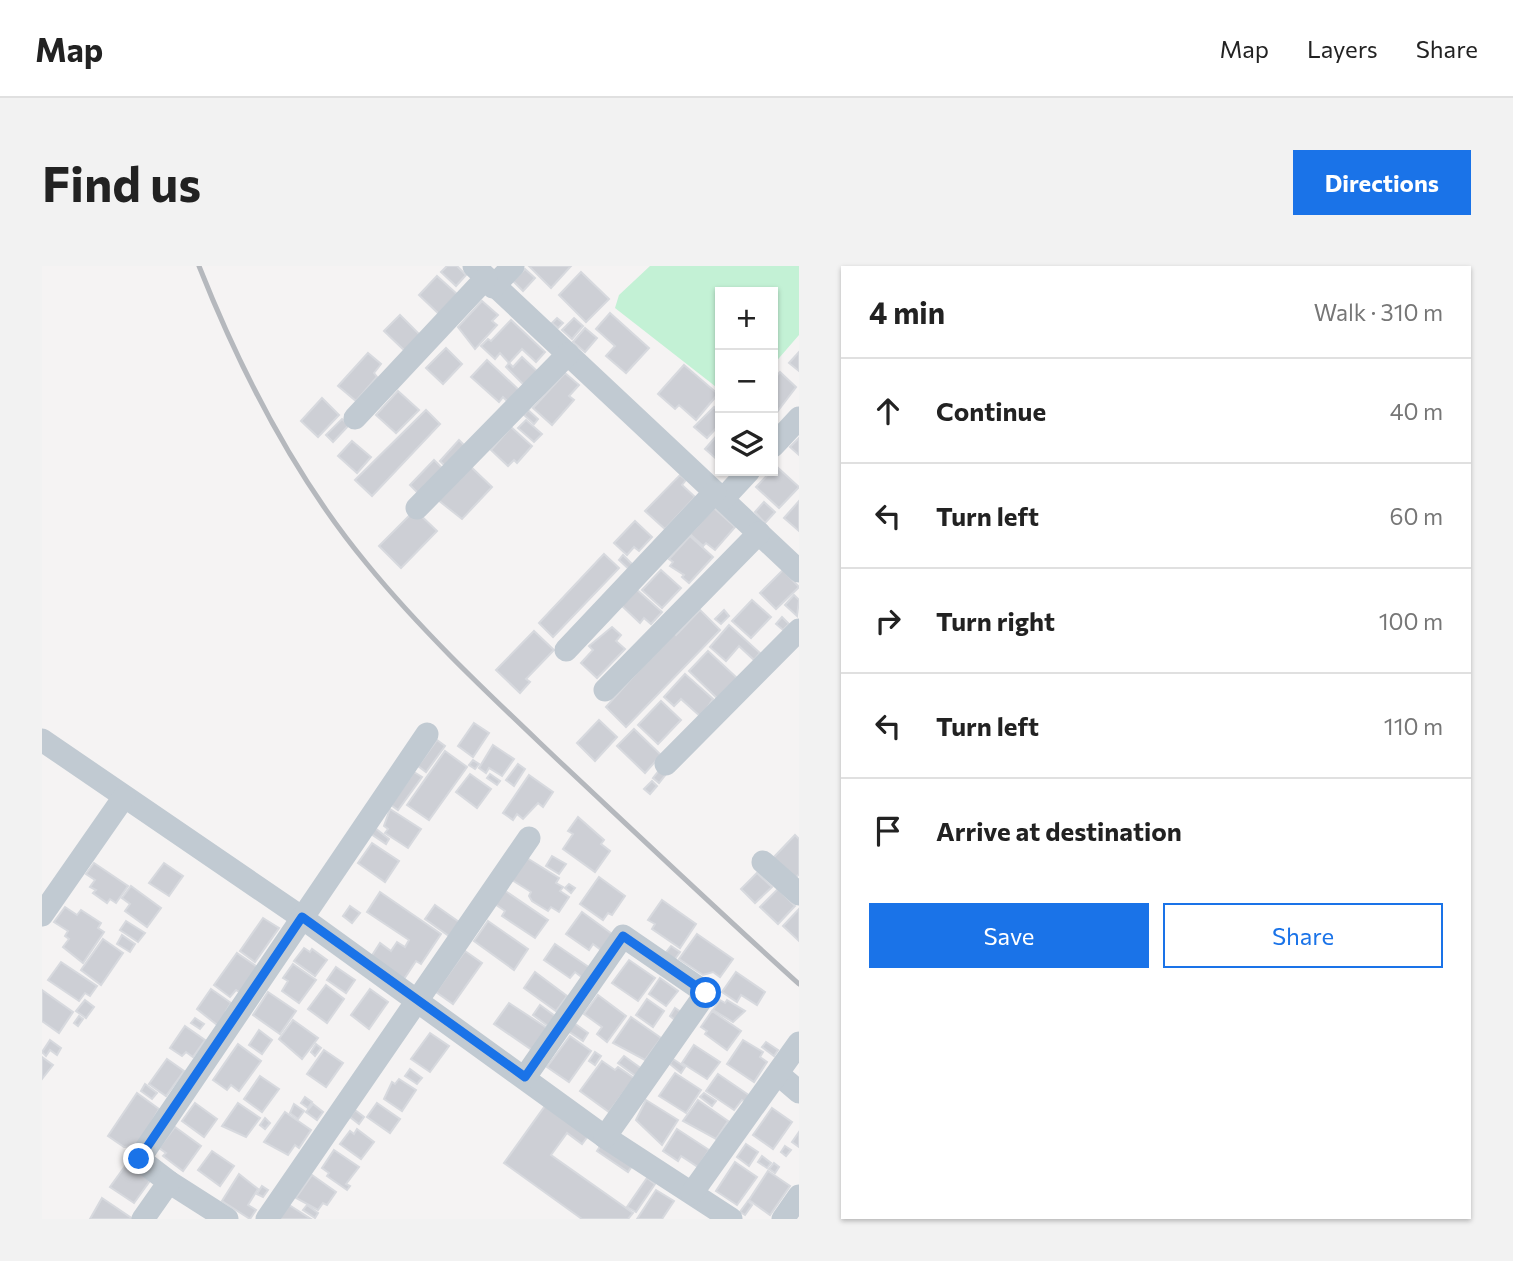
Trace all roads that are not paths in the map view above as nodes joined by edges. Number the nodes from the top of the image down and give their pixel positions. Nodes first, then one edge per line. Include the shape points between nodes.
1 (513, 266) edge
2 (485, 277) edge
3 (568, 354) junction
4 (355, 418) dead end
5 (799, 418) edge
6 (778, 441) edge
7 (743, 476) edge
8 (719, 496) junction
9 (418, 508) dead end
10 (759, 533) junction
11 (799, 570) edge
12 (799, 630) edge
13 (566, 650) dead end
14 (605, 690) dead end
15 (427, 734) dead end
16 (42, 740) edge
17 (666, 764) dead end
18 (124, 797) junction
19 (529, 838) dead end
20 (763, 862) dead end
21 (799, 894) edge
22 (42, 915) edge
23 (302, 917) junction
24 (417, 1002) junction
25 (799, 1043) edge
26 (778, 1074) junction
27 (525, 1077) junction
28 (799, 1092) edge
29 (605, 1137) junction
30 (169, 1182) junction
31 (692, 1193) junction
32 (799, 1196) edge
33 (144, 1219) edge
34 (227, 1219) edge
35 (267, 1219) edge
36 (702, 1219) edge
37 (731, 1219) edge
38 (782, 1219) edge

1 - 2 street
2 - 3 street
2 - 4 street
3 - 8 street
3 - 9 street
5 - 6 street
7 - 8 street
8 - 10 street
8 - 13 street
10 - 11 street
10 - 14 street
12 - 17 street
15 - 23 street
16 - 18 street
18 - 22 street
18 - 23 street
19 - 24 street
20 - 21 street
23 - 24 street
23 - 30 street via 139,1159
24 - 27 street
24 - 35 street
25 - 26 street
26 - 28 street
26 - 31 street
27 - 29 street
27 - 29 street via 623,936 706,993
29 - 31 street
30 - 33 street
30 - 34 street
31 - 36 street
31 - 37 street
32 - 38 street

